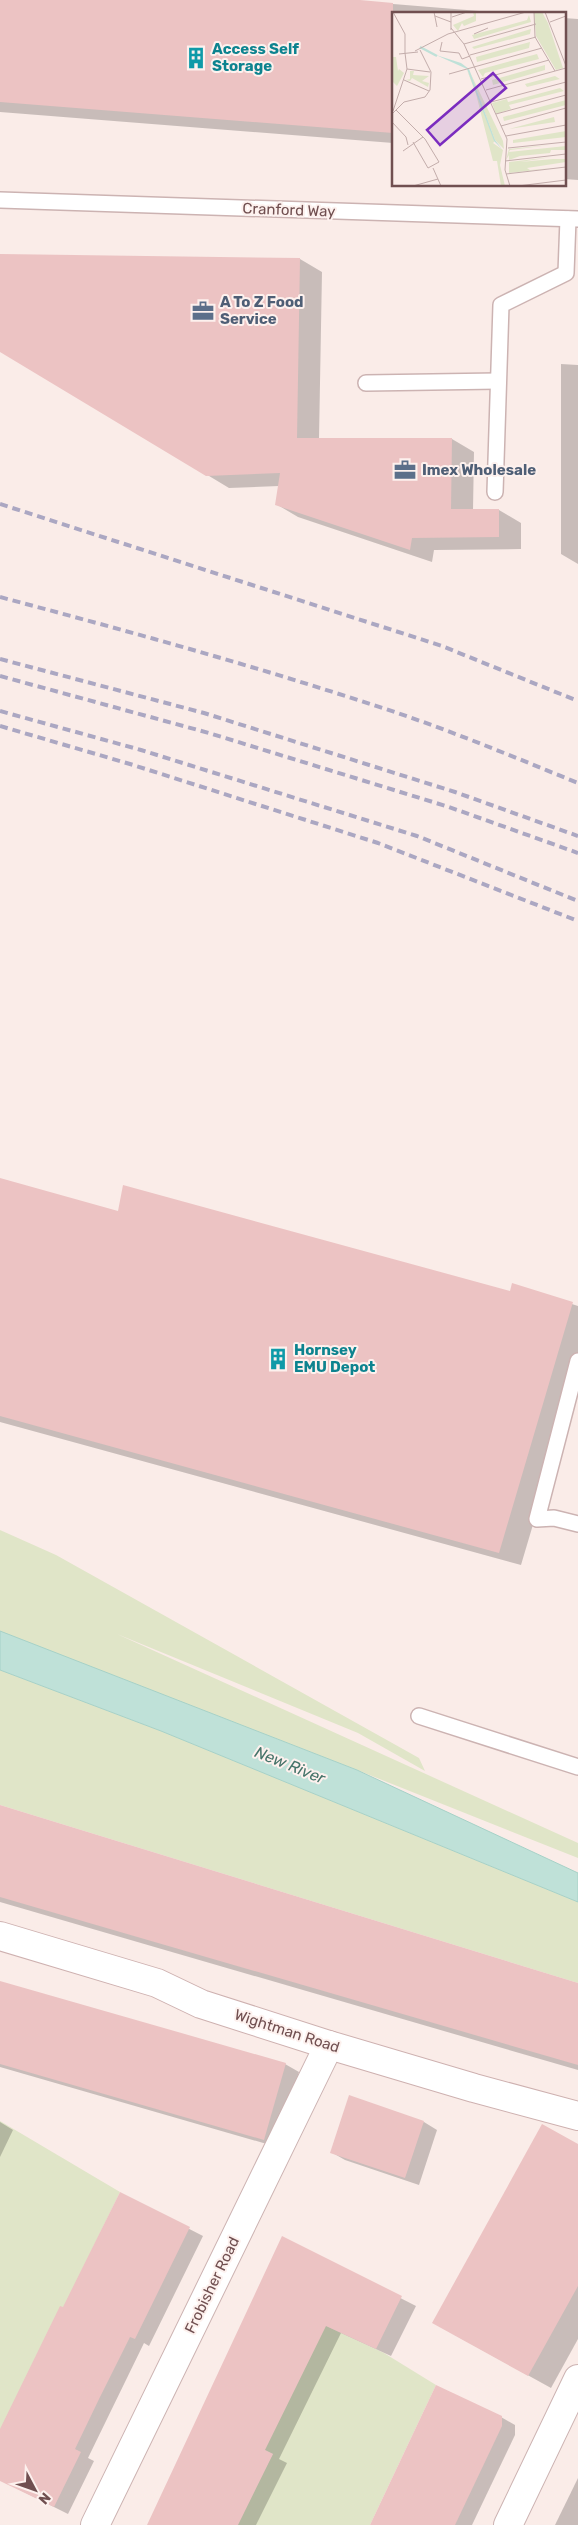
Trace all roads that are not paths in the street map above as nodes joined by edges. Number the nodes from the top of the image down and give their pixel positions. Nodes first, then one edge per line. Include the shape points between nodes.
1 (0, 200) edge
2 (573, 219) edge
3 (498, 381) junction
4 (366, 383) dead end
5 (495, 492) dead end
6 (578, 1361) edge
7 (578, 1524) edge
8 (419, 1716) dead end
9 (578, 1767) edge
10 (0, 1936) edge
11 (329, 2045) junction
12 (578, 2116) edge
13 (578, 2379) edge
14 (95, 2525) edge
15 (508, 2525) edge

1 - 2 lane, Cranford Way
2 - 3 lane via 566,273 501,305
3 - 4 lane
3 - 5 lane
6 - 7 lane via 537,1519 554,1518
8 - 9 lane
10 - 11 street, Wightman Road via 157,1983 201,2004
11 - 12 street, Wightman Road
11 - 14 street, Frobisher Road
13 - 15 street

